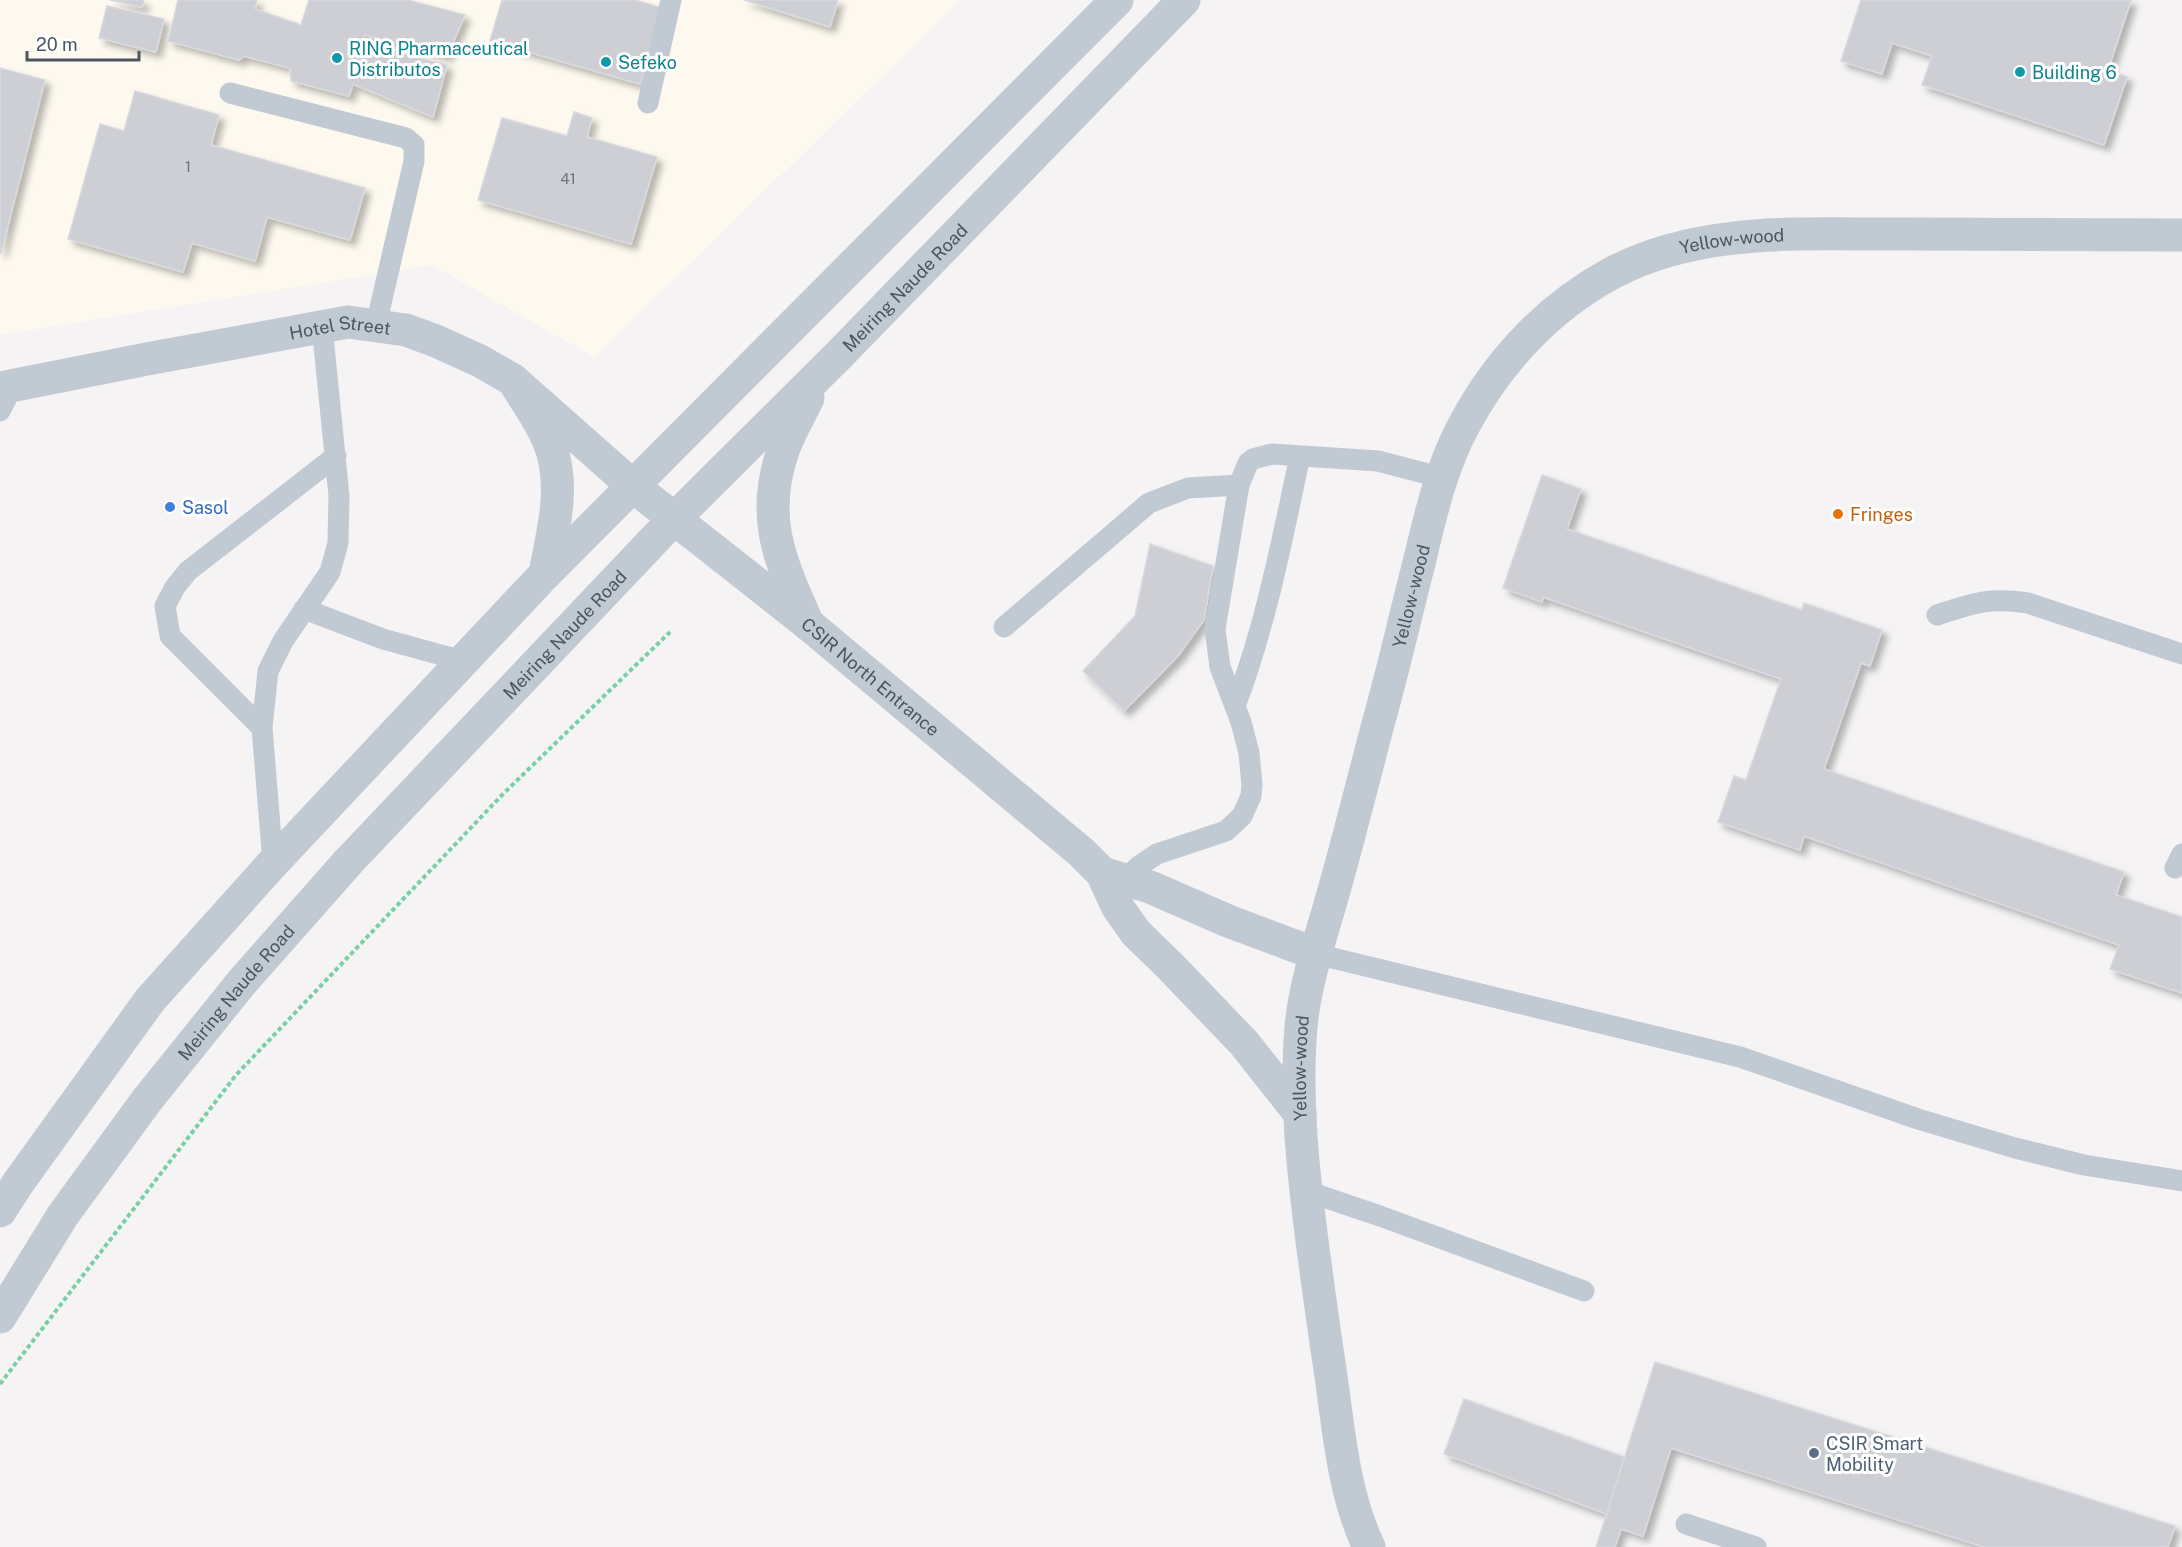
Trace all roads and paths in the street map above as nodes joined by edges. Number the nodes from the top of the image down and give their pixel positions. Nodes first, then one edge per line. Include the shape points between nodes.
1 (671, 0) edge
2 (1117, 0) edge
3 (1184, 0) edge
4 (230, 93) dead end
5 (648, 104) dead end
6 (2182, 235) edge
7 (376, 325) junction
8 (322, 326) junction
9 (821, 373) junction
10 (513, 380) junction
11 (3, 391) edge
12 (336, 456) junction
13 (1300, 456) junction
14 (1443, 478) junction
15 (1239, 485) junction
16 (634, 487) junction
17 (674, 519) junction
18 (545, 574) junction
19 (304, 609) junction
20 (1937, 615) dead end
21 (808, 624) junction
22 (1004, 627) dead end
23 (670, 632) dead end
24 (2182, 654) edge
25 (463, 661) junction
26 (1235, 705) junction
27 (262, 728) junction
28 (273, 863) junction
29 (1112, 881) junction
30 (1316, 954) junction
31 (1300, 1114) junction
32 (2182, 1181) edge
33 (1306, 1191) junction
34 (0, 1211) edge
35 (1584, 1291) dead end
36 (0, 1317) edge
37 (0, 1384) edge
38 (1686, 1524) dead end
39 (1369, 1547) edge
40 (1756, 1547) edge

1 - 5 lane
2 - 16 street
3 - 9 street, Meiring Naude Road
4 - 7 lane via 406,138 414,145 414,161
6 - 14 street, Yellow-wood via 1785,234 1716,239 1655,254 1587,288 1528,336 1477,403 1457,438
7 - 8 street, Hotel Street via 348,322
7 - 10 street, Hotel Street via 436,341
8 - 11 street, Hotel Street
8 - 12 lane
9 - 17 street, Meiring Naude Road
9 - 21 street via 785,446 772,502 777,547
10 - 16 street, Hotel Street
10 - 18 street via 553,453 557,502
12 - 19 lane via 338,543 330,572
12 - 27 lane via 188,571 165,606 170,636
13 - 14 lane via 1378,461
13 - 15 lane via 1272,454 1253,459 1243,470
13 - 26 lane via 1262,625
14 - 30 street, Yellow-wood
15 - 22 lane via 1188,488 1149,503
15 - 26 lane via 1215,629 1220,668
16 - 17 street, CSIR North Entrance
16 - 18 street
17 - 21 street, CSIR North Entrance
17 - 36 street, Meiring Naude Road via 349,861 242,982 70,1206
18 - 25 street
19 - 25 lane via 383,639
19 - 27 lane via 268,671
20 - 24 lane via 1984,601 2028,603
21 - 29 street, CSIR North Entrance
23 - 37 path via 503,794 236,1075
25 - 28 street
26 - 29 lane via 1252,768 1245,810 1226,831 1156,854
27 - 28 lane
28 - 34 street via 150,1000
29 - 30 street, CSIR North Entrance via 1150,887
29 - 31 street, CSIR North Entrance via 1117,906 1136,933 1244,1043
30 - 31 street, Yellow-wood via 1302,1019
30 - 32 lane via 1740,1057 2015,1148 2144,1177
31 - 33 street, Yellow-wood
33 - 35 lane
33 - 39 street, Yellow-wood via 1347,1478
38 - 40 lane

